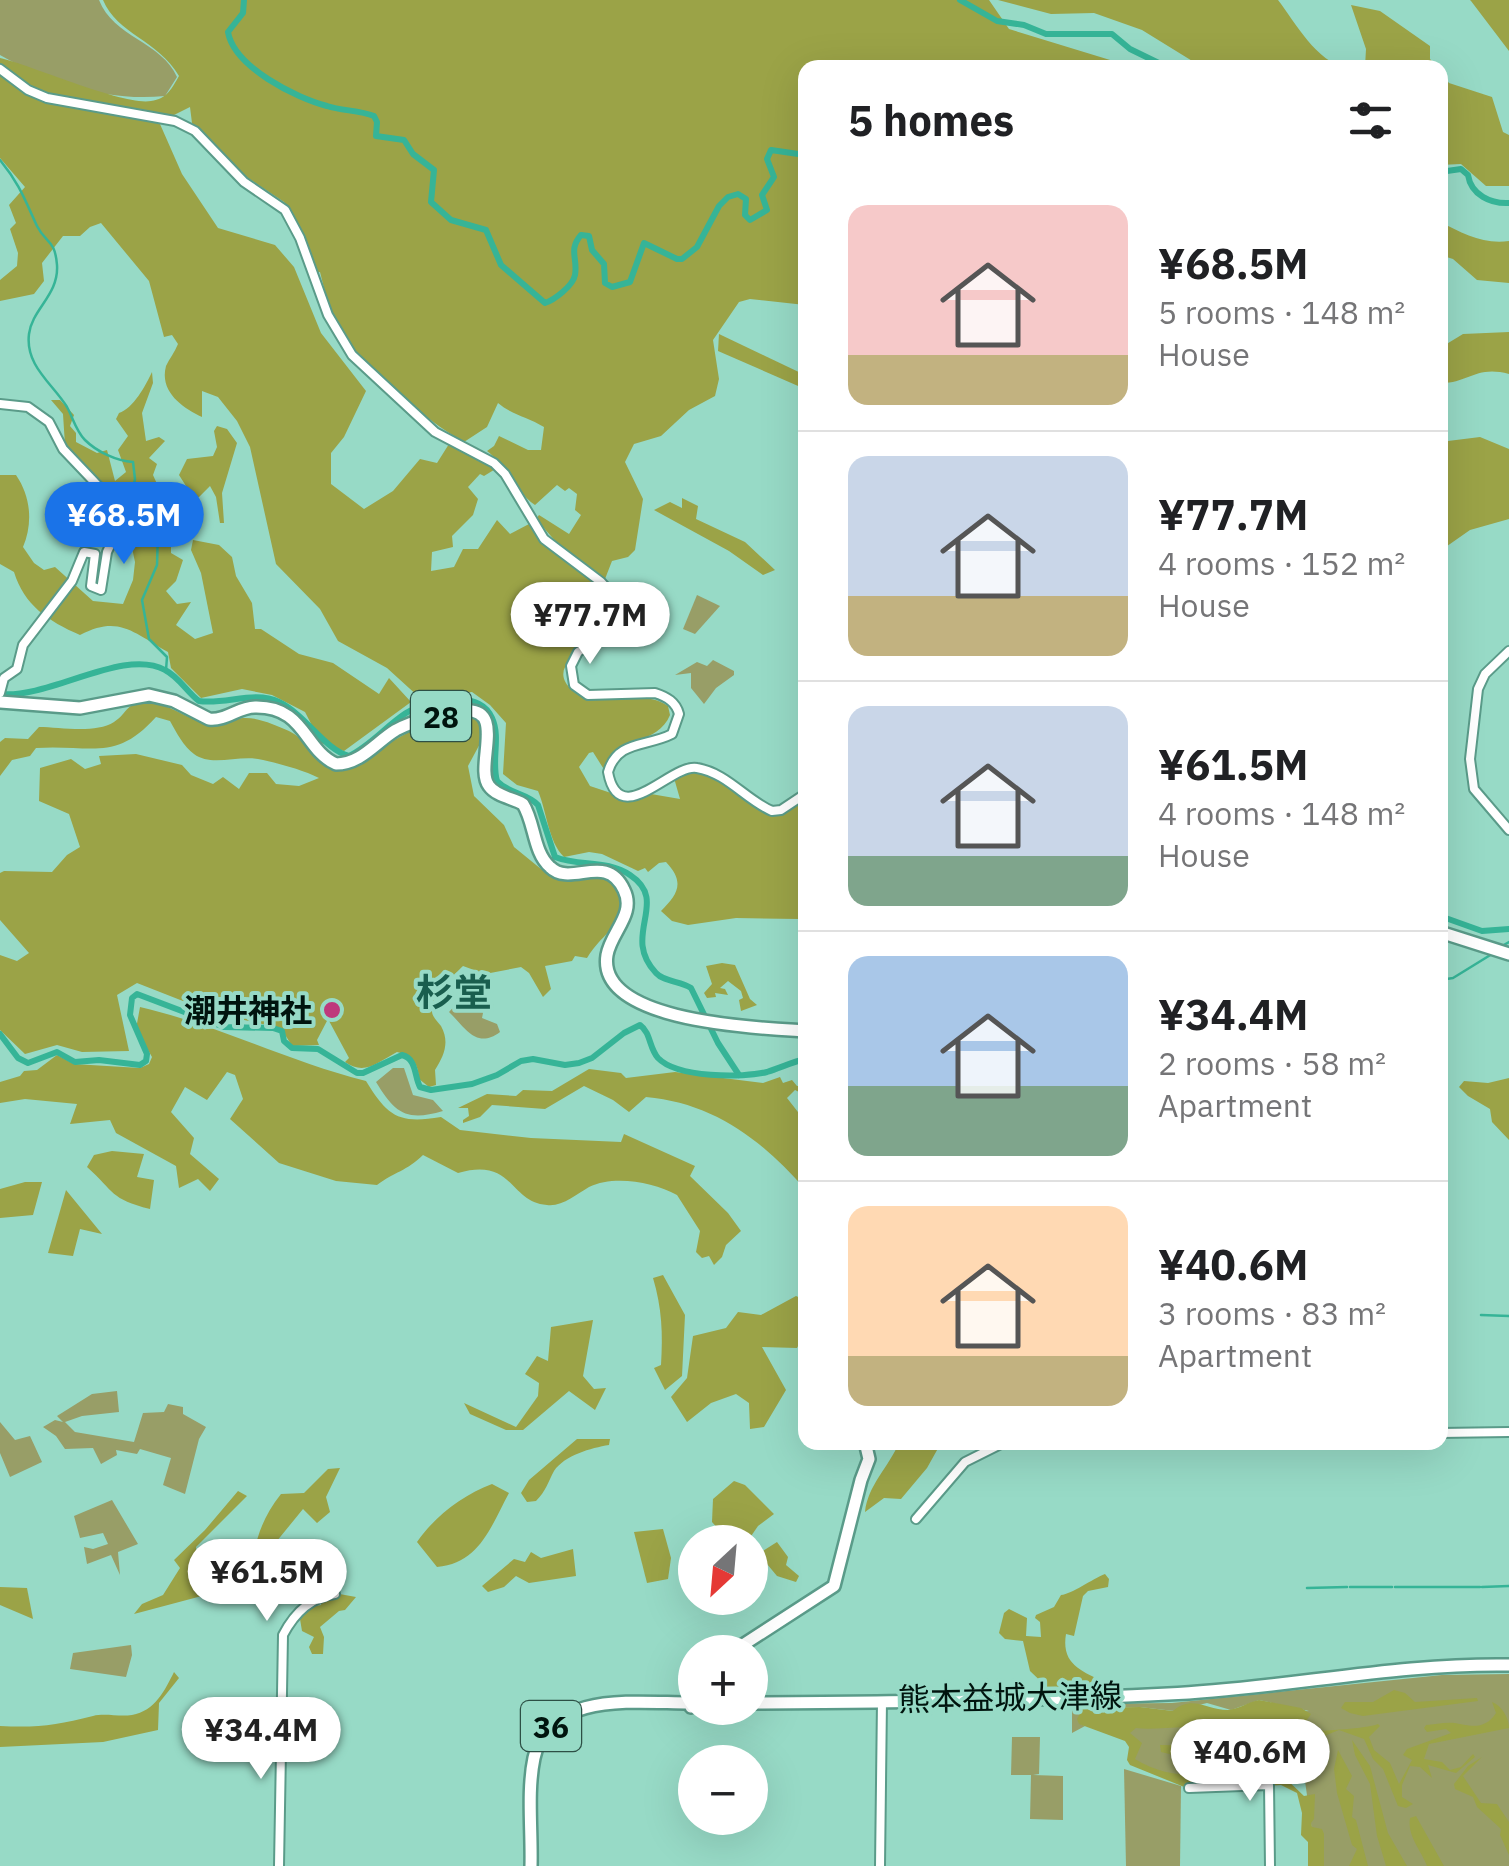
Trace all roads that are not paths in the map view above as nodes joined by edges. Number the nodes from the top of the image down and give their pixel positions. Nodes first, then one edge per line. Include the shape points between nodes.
1 (0, 69) edge
2 (0, 404) edge
3 (1509, 651) edge
4 (1, 690) edge
5 (0, 702) edge
6 (798, 799) edge
7 (1509, 830) edge
8 (1448, 935) edge
9 (1509, 954) edge
10 (798, 1030) edge
11 (1509, 1432) edge
12 (1448, 1433) edge
13 (866, 1450) edge
14 (989, 1450) edge
15 (916, 1519) dead end
16 (335, 1594) dead end
17 (758, 1635) edge
18 (1509, 1668) edge
19 (882, 1701) junction
20 (768, 1704) edge
21 (678, 1705) edge
22 (1189, 1788) dead end
23 (279, 1866) edge
24 (533, 1866) edge
25 (880, 1866) edge
26 (1270, 1866) edge

1 - 6 street via 47,98 175,121 284,210 328,316 352,355 435,432 494,463 544,539 615,597 617,619 609,632 572,660 574,685 593,696 664,696 679,714 668,736 612,758 608,777 620,792 641,796 689,768 719,776 772,811
2 - 4 street via 28,407 48,422 63,449 102,490 116,533 101,590 91,586 95,554 84,552
3 - 7 street via 1478,690 1470,759 1474,789
5 - 10 main road, 28 via 80,708 159,696 208,720 256,707 291,718 336,764 402,728 477,712 489,732 485,780 494,792 523,804 546,864 560,873 600,870 623,888 628,905 607,954 616,988 636,1002 708,1022
8 - 9 main road
11 - 12 street
13 - 17 main road via 834,1586
14 - 15 street via 966,1462
16 - 23 street via 299,1611 283,1635
18 - 19 main road, 熊本益城大津線 via 1172,1698
19 - 20 main road, 熊本益城大津線
19 - 25 street
21 - 24 main road, 36 via 589,1706 556,1722 533,1762
22 - 26 street via 1269,1784

